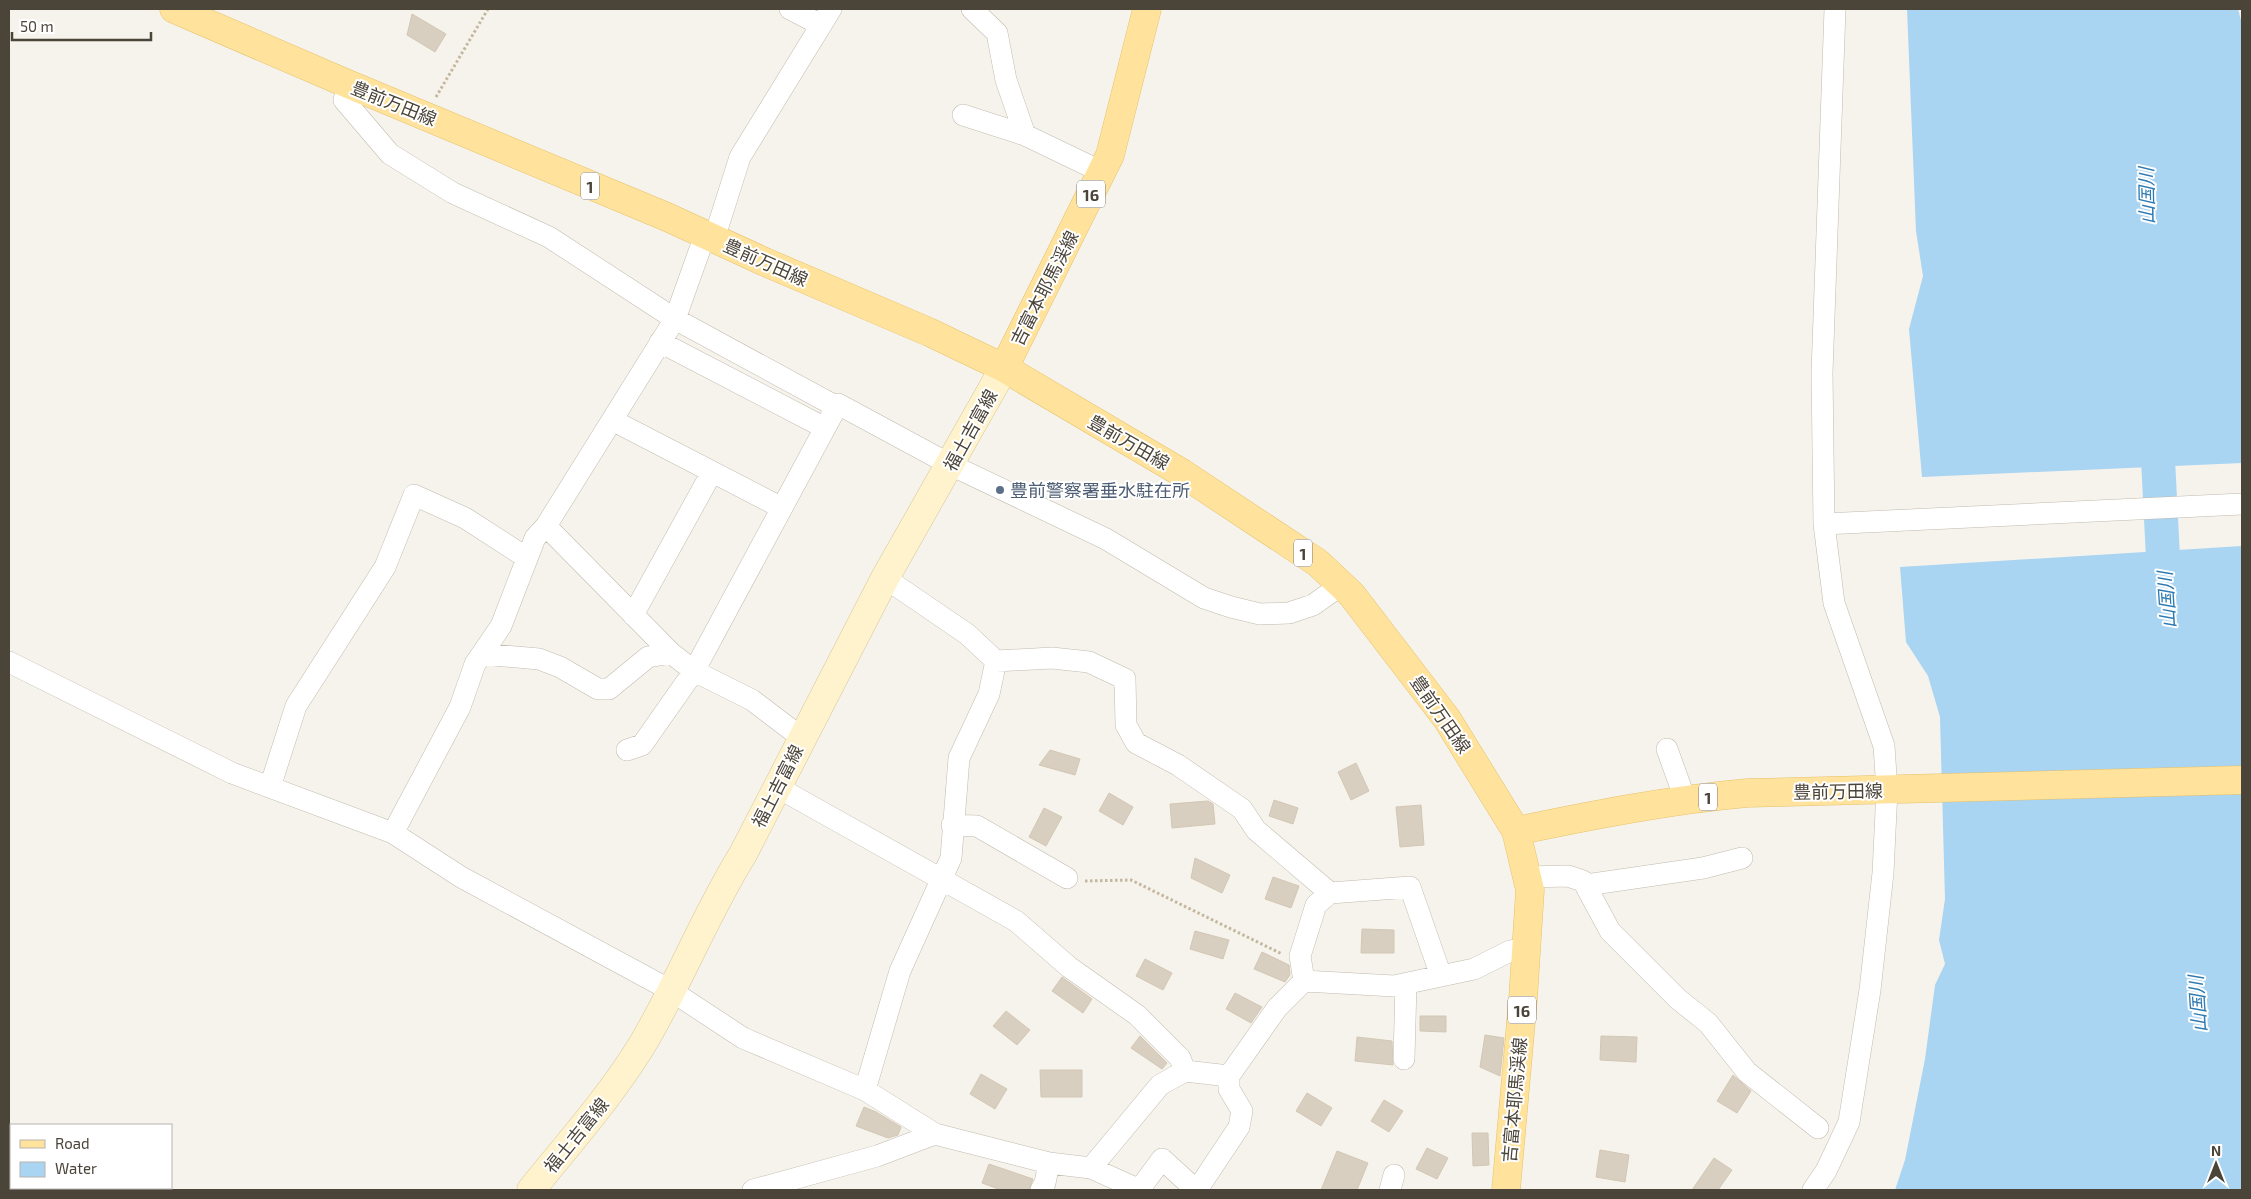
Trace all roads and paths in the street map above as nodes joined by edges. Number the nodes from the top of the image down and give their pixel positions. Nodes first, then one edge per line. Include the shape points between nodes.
1 (174, 9) edge
2 (488, 9) edge
3 (790, 9) edge
4 (972, 9) edge
5 (1148, 9) edge
6 (1835, 9) edge
7 (826, 17) edge
8 (348, 84) junction
9 (963, 115) dead end
10 (425, 116) junction
11 (1025, 136) junction
12 (1102, 172) junction
13 (709, 237) junction
14 (675, 319) junction
15 (660, 342) junction
16 (1004, 368) junction
17 (837, 407) junction
18 (612, 420) junction
19 (825, 428) junction
20 (951, 465) junction
21 (712, 472) junction
22 (2242, 504) edge
23 (782, 508) junction
24 (1824, 524) junction
25 (546, 526) junction
26 (527, 558) junction
27 (885, 578) junction
28 (1341, 585) junction
29 (633, 615) junction
30 (671, 653) junction
31 (482, 654) junction
32 (996, 660) junction
33 (9, 662) edge
34 (694, 671) junction
35 (802, 738) junction
36 (1667, 749) dead end
37 (627, 750) dead end
38 (2242, 780) edge
39 (270, 787) junction
40 (777, 787) junction
41 (1894, 790) junction
42 (1685, 799) junction
43 (952, 825) junction
44 (1516, 831) junction
45 (393, 833) junction
46 (1742, 858) dead end
47 (1526, 877) junction
48 (1068, 878) joint
49 (941, 879) junction
50 (1586, 885) junction
51 (1330, 892) junction
52 (1526, 949) junction
53 (1302, 972) junction
54 (1442, 976) junction
55 (1406, 984) junction
56 (670, 990) junction
57 (1404, 1059) dead end
58 (1185, 1071) junction
59 (1229, 1076) junction
60 (865, 1090) junction
61 (1818, 1128) dead end
62 (935, 1134) junction
63 (1049, 1163) junction
64 (1091, 1168) junction
65 (811, 1182) edge
66 (531, 1190) edge
67 (754, 1190) edge
68 (1042, 1190) edge
69 (1139, 1190) edge
70 (1196, 1190) edge
71 (1506, 1190) edge
72 (1813, 1190) edge

1 - 8 main road, 豊前万田線 / 1
2 - 10 path
3 - 7 street
4 - 11 street via 997,33 1006,80
5 - 12 main road, 吉富本耶馬渓線 / 16 via 1110,155
6 - 24 street via 1822,373
7 - 13 street via 740,157
8 - 10 main road, 豊前万田線 / 1
8 - 14 street via 344,100 390,154 453,192 549,237
9 - 11 street
10 - 13 main road, 豊前万田線 / 1
11 - 12 street
12 - 16 main road, 吉富本耶馬渓線 / 16
13 - 14 street
13 - 16 main road, 豊前万田線 / 1
14 - 15 street
14 - 17 street
15 - 18 street
15 - 19 street
16 - 20 main road, 福土吉富線
16 - 28 main road, 豊前万田線 / 1 via 1182,473 1318,563
17 - 19 street
17 - 20 street via 838,404
18 - 21 street
18 - 25 street
19 - 23 street
20 - 27 main road, 福土吉富線
20 - 28 street via 1106,539 1204,598 1231,608 1260,614 1289,613 1313,605
21 - 23 street
21 - 29 street
22 - 24 street
23 - 34 street
24 - 41 street via 1834,603 1884,746
25 - 26 street via 534,538
25 - 29 street
26 - 31 street via 501,626
26 - 39 street via 466,518 414,495 385,567 296,706
27 - 32 street via 967,634
27 - 35 main road, 福土吉富線
28 - 44 main road, 豊前万田線 / 1 via 1447,720
29 - 30 street
30 - 31 street via 648,658 609,689 598,689 539,659
30 - 34 street
31 - 45 street via 475,664 460,707
32 - 43 street via 989,694 959,758
32 - 51 street via 1052,658 1089,662 1125,679 1126,725 1136,743 1178,764 1242,809 1256,830
33 - 39 street via 232,772
34 - 35 street via 752,700
34 - 37 street via 642,745
35 - 40 main road, 福土吉富線
36 - 42 street
38 - 41 main road, 豊前万田線 / 1
39 - 45 street
40 - 49 street
40 - 56 main road, 福土吉富線
41 - 42 main road, 豊前万田線 / 1 via 1747,793
41 - 72 street via 1870,990 1849,1122 1826,1172
42 - 44 main road, 豊前万田線 / 1
43 - 48 street via 977,826
43 - 49 street via 951,858
44 - 47 main road, 吉富本耶馬渓線 / 16
45 - 56 street via 461,877
46 - 50 street via 1703,868
47 - 50 street via 1568,876 1584,881
47 - 52 main road, 吉富本耶馬渓線 / 16 via 1530,890
48 - 53 path via 1131,880
49 - 58 street via 1016,921 1068,967 1137,1015 1180,1058
49 - 60 street via 900,971
50 - 61 street via 1610,932 1678,999 1708,1023 1747,1072
51 - 53 street via 1316,905 1300,956
51 - 54 street via 1410,887
52 - 54 street via 1510,951 1474,969
52 - 71 main road, 吉富本耶馬渓線 / 16
53 - 55 street via 1394,986
53 - 59 street
54 - 55 street
55 - 57 street
56 - 60 street via 743,1038
56 - 66 main road, 福土吉富線 via 642,1044 612,1091
58 - 59 street
58 - 64 street via 1160,1085
59 - 70 street via 1229,1089 1242,1111 1239,1127
60 - 62 street
62 - 63 street
62 - 65 street
63 - 64 street
63 - 68 street
64 - 69 street
65 - 67 street
69 - 70 street via 1162,1159

